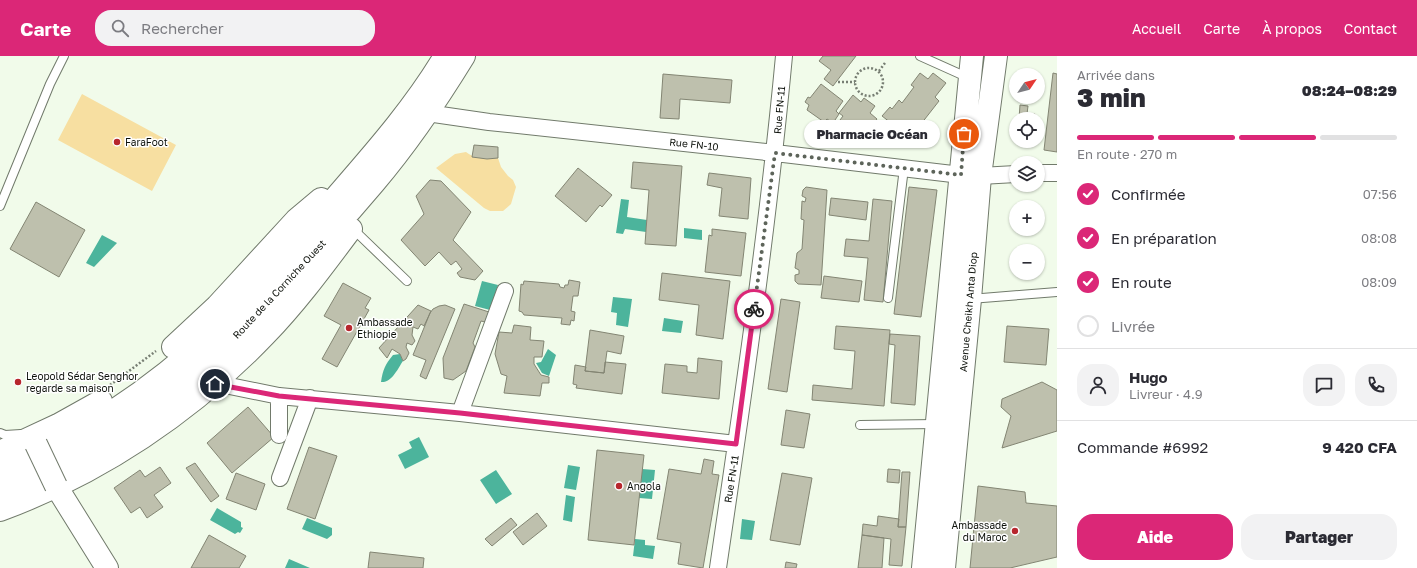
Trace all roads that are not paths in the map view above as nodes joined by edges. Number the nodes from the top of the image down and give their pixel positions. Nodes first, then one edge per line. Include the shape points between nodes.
1 (64, 56) edge
2 (445, 56) edge
3 (464, 56) edge
4 (784, 56) edge
5 (920, 56) edge
6 (972, 56) edge
7 (996, 56) edge
8 (970, 78) junction
9 (428, 113) junction
10 (775, 153) junction
11 (904, 168) junction
12 (1045, 173) edge
13 (1057, 173) edge
14 (1009, 174) edge
15 (970, 176) junction
16 (354, 177) junction
17 (374, 183) junction
18 (0, 206) edge
19 (352, 228) junction
20 (407, 282) dead end
21 (505, 291) dead end
22 (1057, 292) edge
23 (888, 298) dead end
24 (970, 299) junction
25 (215, 384) junction
26 (279, 396) junction
27 (310, 398) junction
28 (460, 413) junction
29 (936, 424) junction
30 (860, 425) dead end
31 (0, 433) edge
32 (279, 435) dead end
33 (35, 440) junction
34 (736, 444) junction
35 (0, 452) edge
36 (0, 470) edge
37 (280, 478) dead end
38 (56, 486) junction
39 (0, 489) edge
40 (0, 510) edge
41 (107, 568) edge
42 (718, 568) edge
43 (923, 568) edge
44 (944, 568) edge

1 - 18 lane
2 - 16 main road, Route de la Corniche Ouest via 392,132
3 - 9 main road, Route de la Corniche Ouest
4 - 10 street, Rue FN-11
5 - 8 lane
6 - 8 main road, Avenue Cheikh Anta Diop
7 - 15 main road, Avenue Cheikh Anta Diop
8 - 15 main road, Avenue Cheikh Anta Diop
9 - 10 street, Rue FN-10 via 496,123
9 - 17 main road, Route de la Corniche Ouest
10 - 11 street, Rue FN-10
10 - 34 street, Rue FN-11
11 - 15 street, Rue FN-10
11 - 23 lane
12 - 13 street
14 - 15 street, Rue FN-10
15 - 24 main road, Avenue Cheikh Anta Diop
15 - 29 main road, Avenue Cheikh Anta Diop
16 - 33 main road via 296,220 217,306 150,367 110,396
16 - 36 main road, Route de la Corniche Ouest via 276,269 245,301 217,329 150,386 78,433 26,460
17 - 19 main road
17 - 39 main road, Route de la Corniche Ouest via 275,296 193,374 151,406 101,438 25,479
19 - 20 lane
19 - 25 main road via 300,296
21 - 28 street
22 - 24 lane
24 - 44 main road, Avenue Cheikh Anta Diop
25 - 26 street
25 - 38 main road via 150,433 104,462
26 - 27 street
26 - 32 street
27 - 28 street
27 - 37 street
28 - 34 street
29 - 30 lane
29 - 43 main road, Avenue Cheikh Anta Diop
31 - 33 lane via 28,434
33 - 35 main road
33 - 38 main road, bridge
34 - 42 street, Rue FN-11
38 - 40 main road
38 - 41 main road

